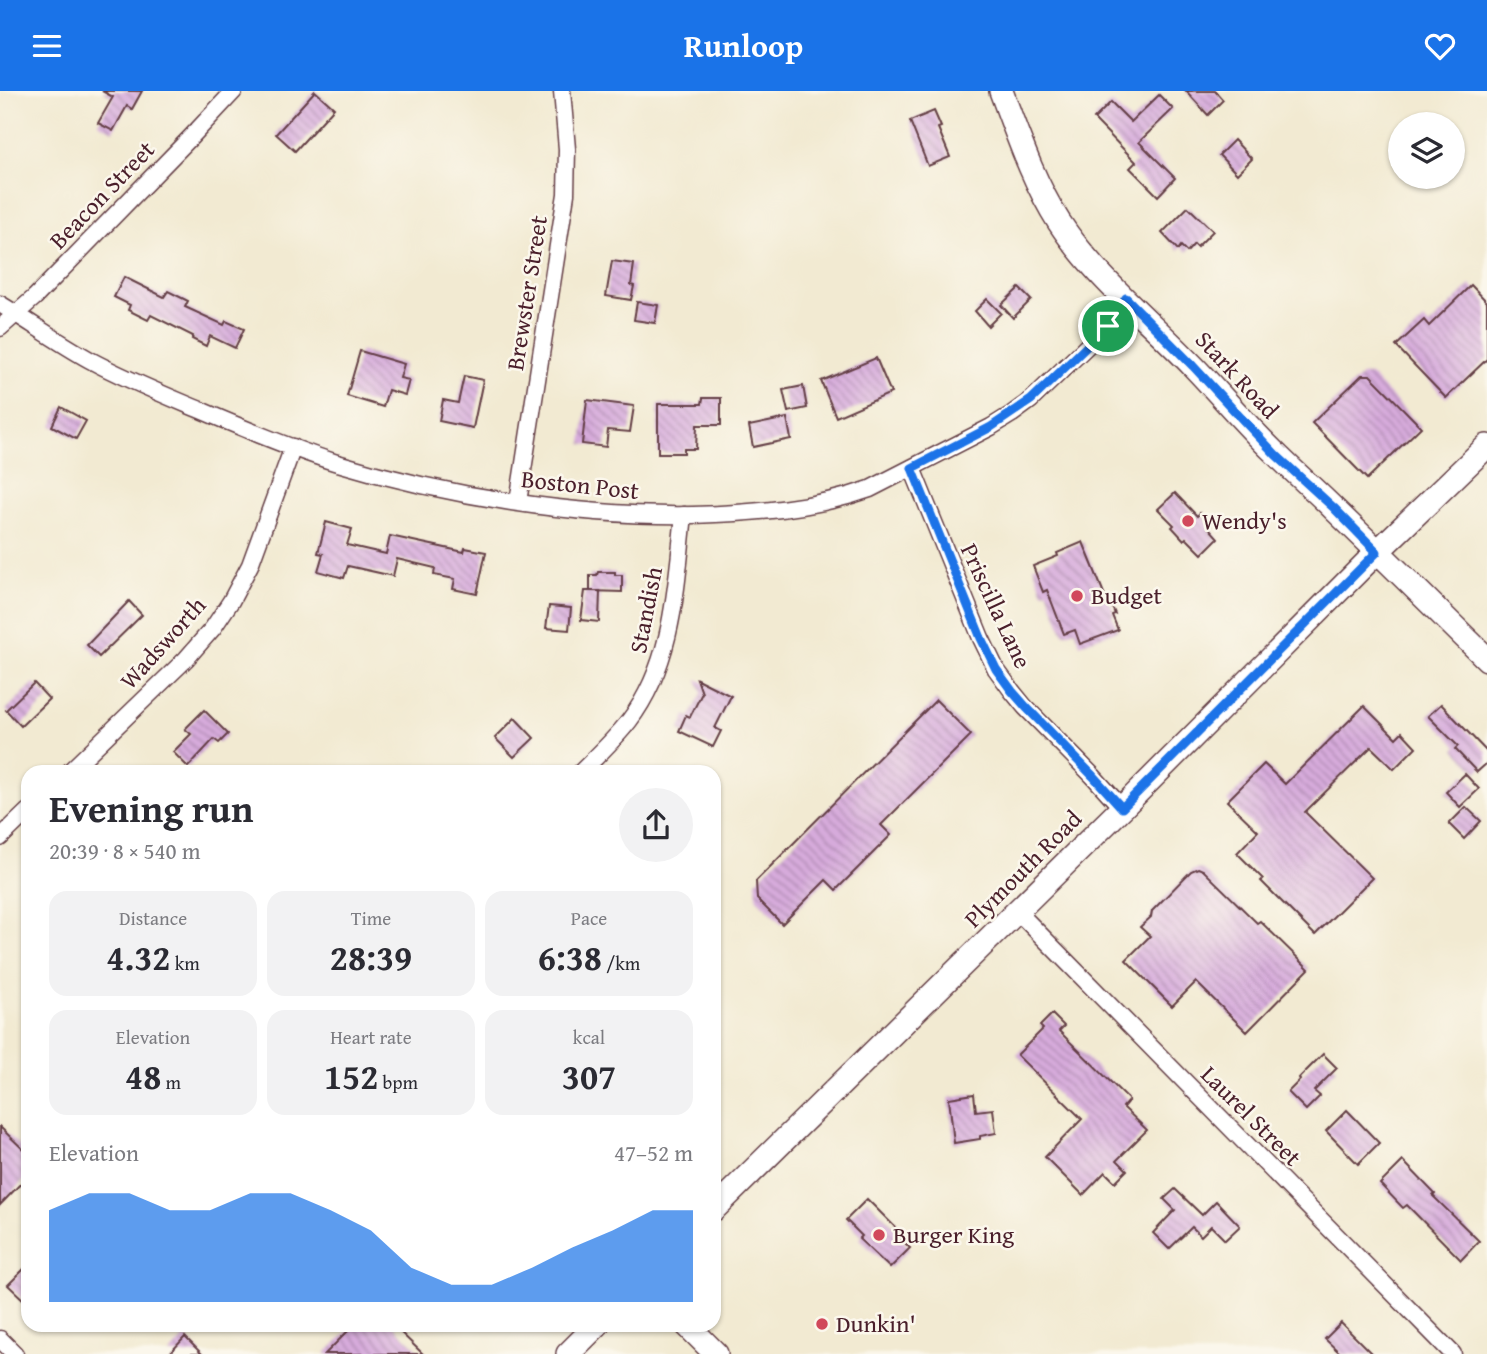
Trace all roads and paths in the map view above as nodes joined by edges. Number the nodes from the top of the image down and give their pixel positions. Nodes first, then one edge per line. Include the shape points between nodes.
1 (234, 91) edge
2 (562, 91) edge
3 (1001, 91) edge
4 (1126, 298) junction
5 (0, 304) edge
6 (16, 314) junction
7 (0, 328) edge
8 (1487, 446) edge
9 (293, 447) junction
10 (912, 468) junction
11 (518, 502) junction
12 (684, 515) junction
13 (1377, 552) junction
14 (1487, 659) edge
15 (76, 765) edge
16 (588, 765) edge
17 (1122, 808) junction
18 (21, 818) edge
19 (0, 838) edge
20 (1017, 911) junction
21 (721, 1202) edge
22 (590, 1332) edge
23 (694, 1332) edge
24 (0, 1339) edge
25 (15, 1354) edge
26 (568, 1354) edge
27 (716, 1354) edge
28 (1453, 1354) edge

1 - 6 street, Beacon Street
2 - 11 street, Brewster Street via 566,194
3 - 4 main road, Stark Road via 1029,164 1060,223 1079,250
4 - 10 street, Boston Post via 1108,326 1031,400 991,427
4 - 13 main road, Stark Road via 1276,455
5 - 6 street, Boston Post
6 - 7 street, Beacon Street
6 - 9 street, Boston Post via 91,360
8 - 13 main road, Plymouth Road
9 - 11 street, Boston Post via 374,473
9 - 15 street, Wadsworth via 250,565 213,628
10 - 12 street, Boston Post via 853,495 786,509
10 - 17 street, Priscilla Lane via 996,669
11 - 12 street, Boston Post via 592,512
12 - 16 street, Standish via 674,605 652,683 629,721
13 - 14 main road, Stark Road
13 - 17 main road, Plymouth Road
17 - 20 main road, Plymouth Road
18 - 19 street
20 - 21 main road, Plymouth Road
20 - 28 street, Laurel Street
22 - 26 main road
23 - 27 main road
24 - 25 street

